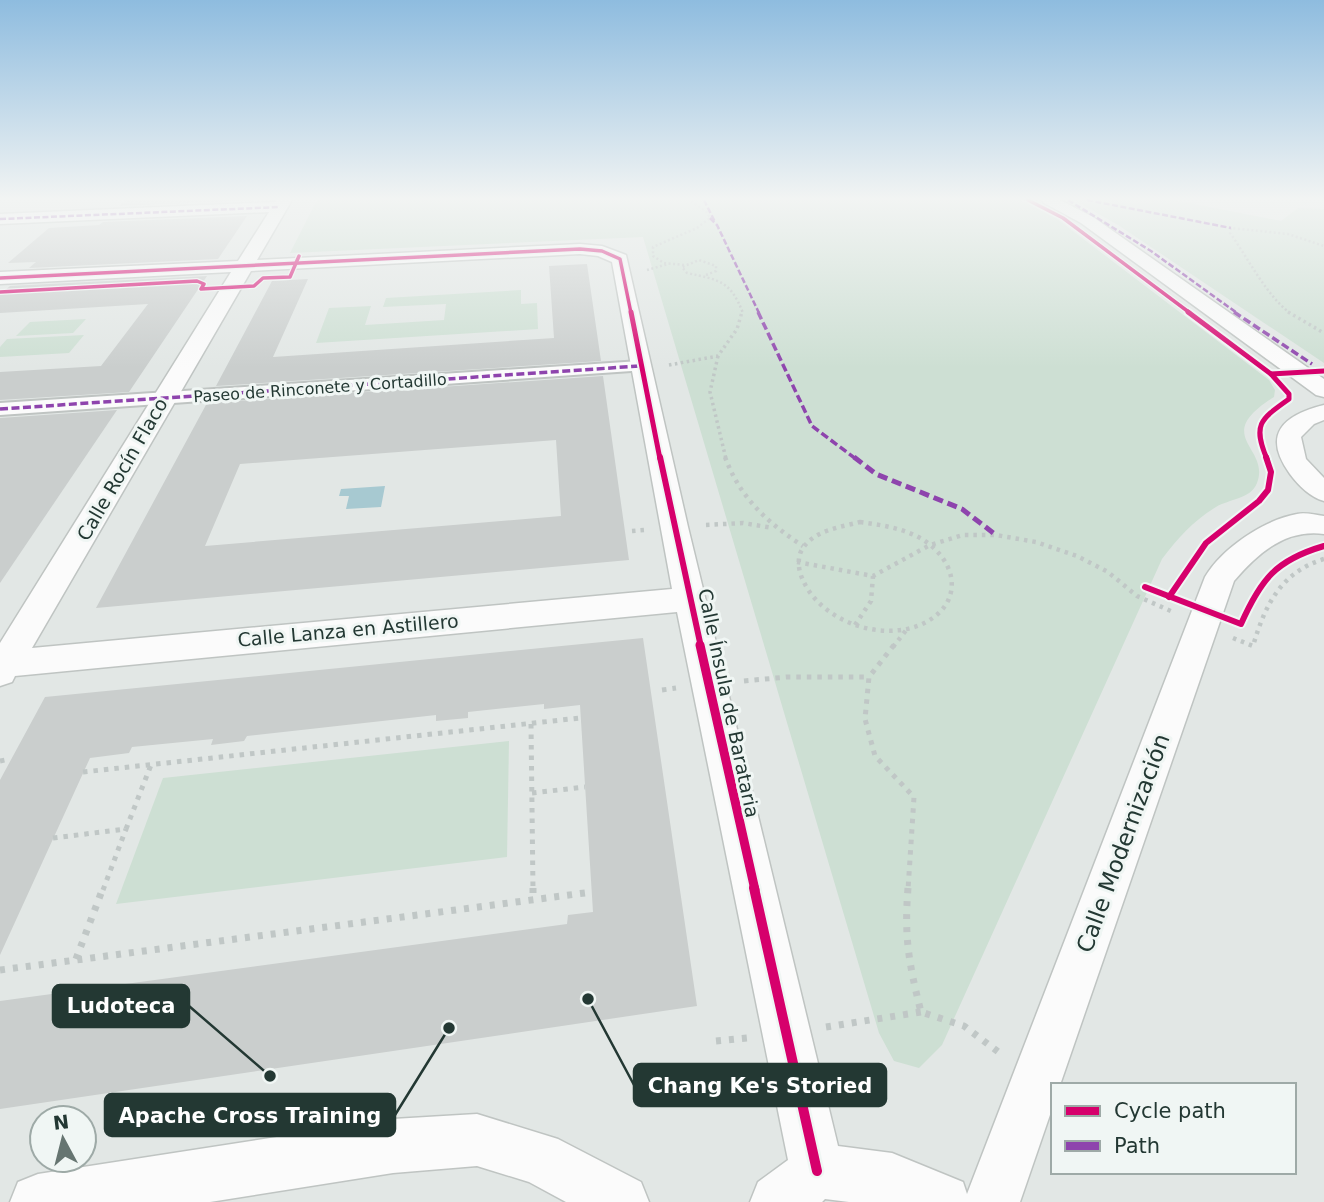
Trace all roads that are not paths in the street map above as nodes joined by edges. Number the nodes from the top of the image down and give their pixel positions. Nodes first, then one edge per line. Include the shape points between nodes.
1 (249, 256) edge
2 (431, 256) edge
3 (613, 256) edge
4 (1137, 256) edge
5 (244, 265) junction
6 (0, 278) edge
7 (640, 366) junction
8 (1324, 390) edge
9 (164, 398) junction
10 (0, 409) edge
11 (1324, 412) edge
12 (1298, 469) junction
13 (1316, 513) edge
14 (691, 599) junction
15 (2, 666) edge
16 (797, 1186) edge
17 (38, 1202) edge
18 (621, 1202) edge
19 (943, 1202) edge
20 (992, 1202) edge

1 - 5 street, Calle Rocín Flaco
2 - 5 street, Calle Ínsula de Barataria
3 - 7 street, Calle Ínsula de Barataria via 620,259
4 - 8 street
5 - 6 street
5 - 9 street, Calle Rocín Flaco
7 - 9 street, Paseo de Rinconete y Cortadillo
7 - 14 street, Calle Ínsula de Barataria
9 - 10 street, Paseo de Rinconete y Cortadillo
9 - 15 street, Calle Rocín Flaco
11 - 12 street via 1300,420 1289,432 1287,449
12 - 13 street
12 - 13 street
13 - 20 street, Calle Modernización via 1247,547 1220,577
14 - 15 street, Calle Lanza en Astillero
14 - 16 street, Calle Ínsula de Barataria
16 - 19 street via 892,1180
17 - 18 street via 393,1146 477,1140 539,1158

